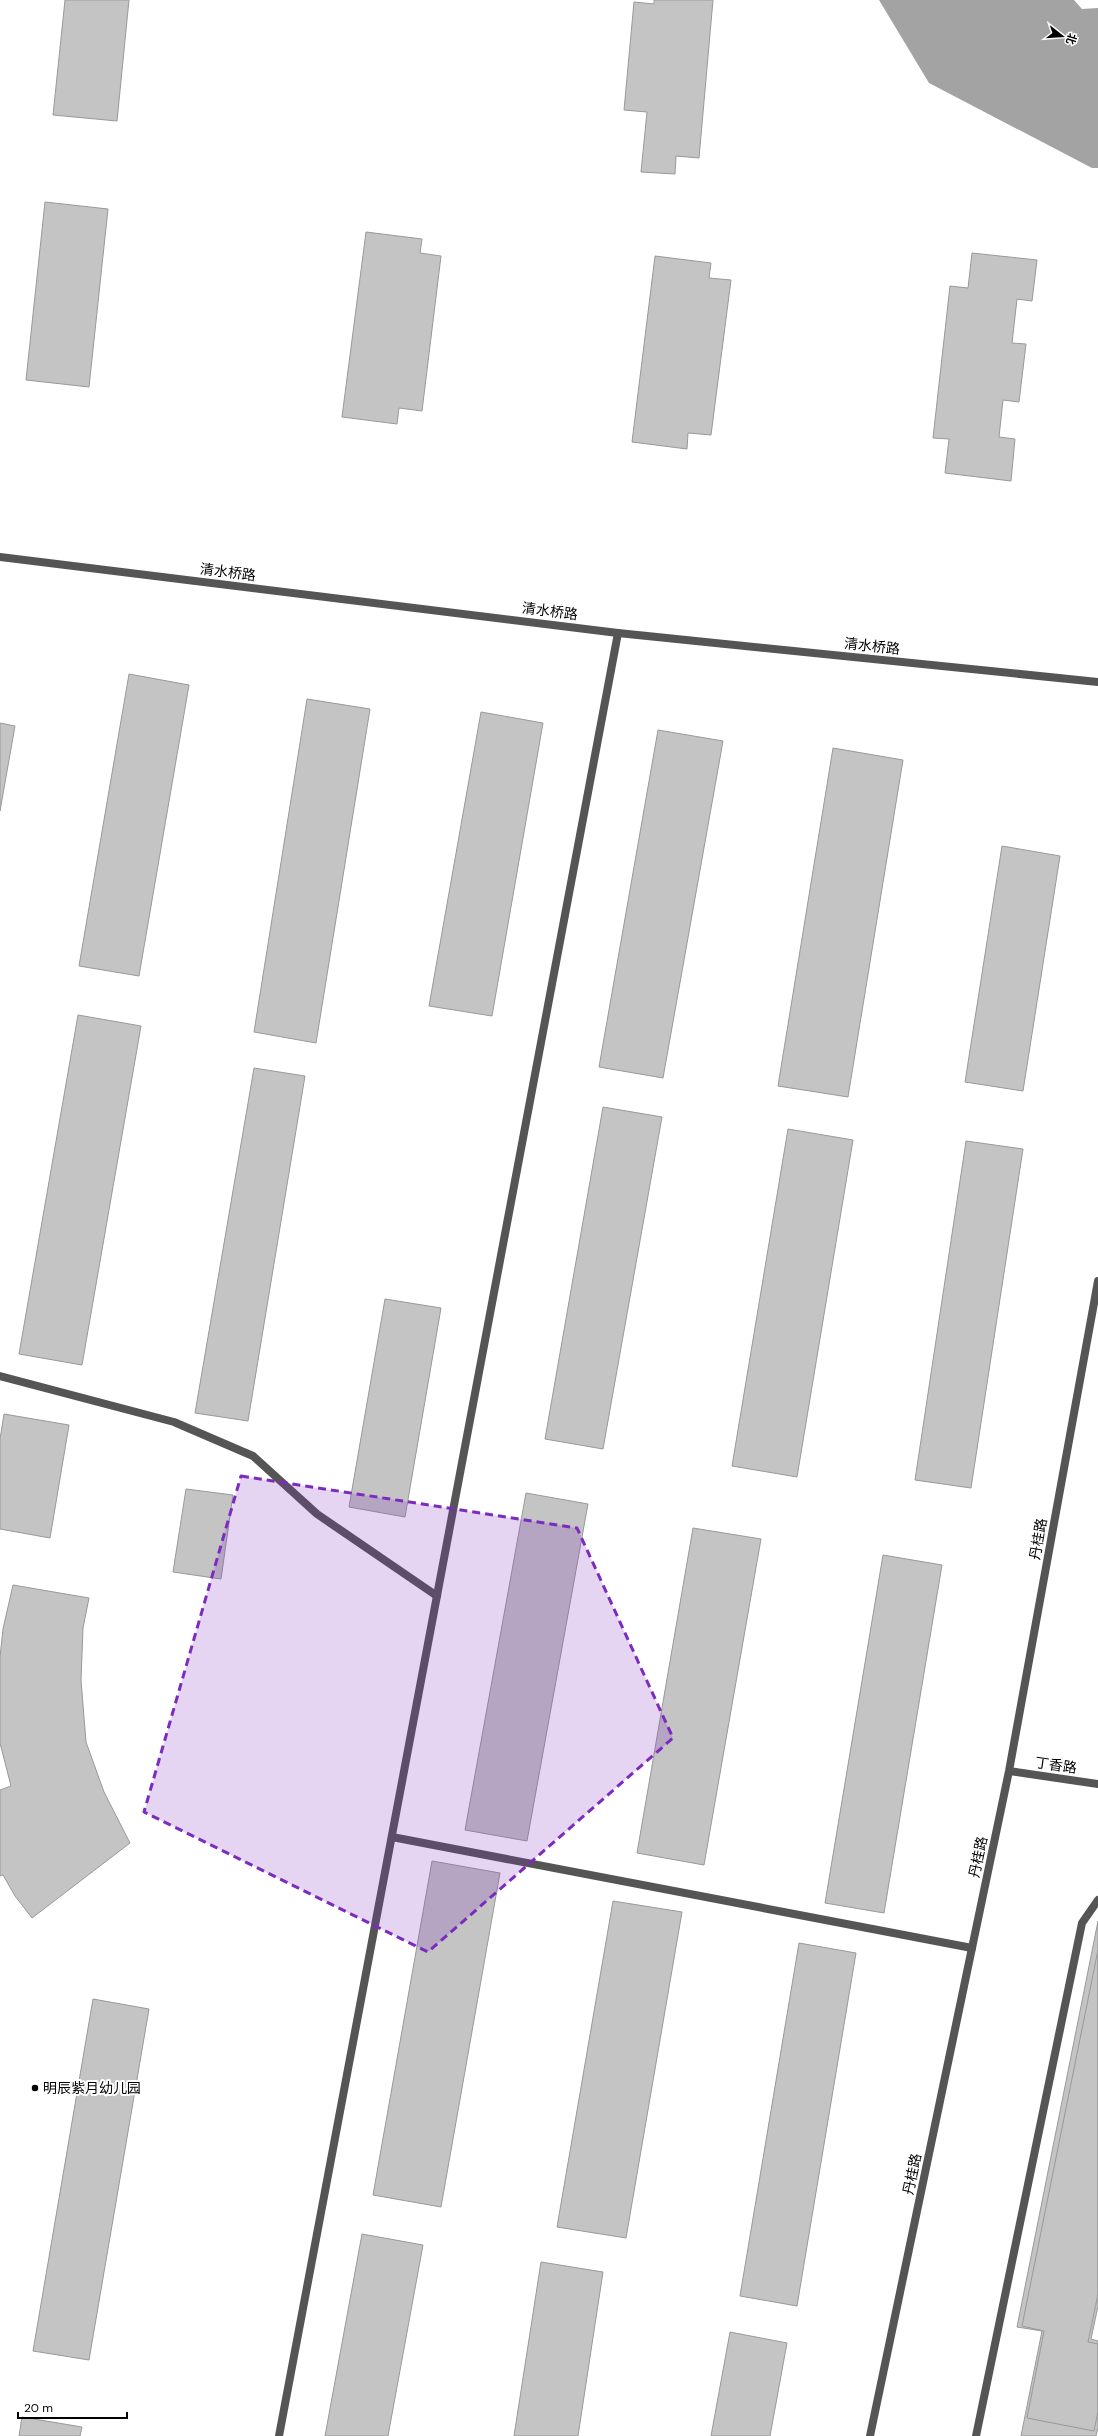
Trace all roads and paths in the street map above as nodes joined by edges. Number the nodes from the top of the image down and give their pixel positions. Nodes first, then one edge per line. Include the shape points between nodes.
1 (0, 557) edge
2 (618, 633) junction
3 (1098, 682) edge
4 (1098, 1281) edge
5 (0, 1376) edge
6 (437, 1596) junction
7 (1009, 1771) junction
8 (1098, 1784) edge
9 (392, 1837) junction
10 (1098, 1900) edge
11 (972, 1948) junction
12 (279, 2436) edge
13 (870, 2436) edge
14 (976, 2436) edge

1 - 2 street, 清水桥路
2 - 3 street, 清水桥路
2 - 6 street
4 - 7 street, 丹桂路
5 - 6 street via 174,1422 253,1456 318,1514
6 - 9 street
7 - 8 street, 丁香路
7 - 11 street, 丹桂路
9 - 11 street
9 - 12 street
10 - 14 street via 1082,1924
11 - 13 street, 丹桂路

